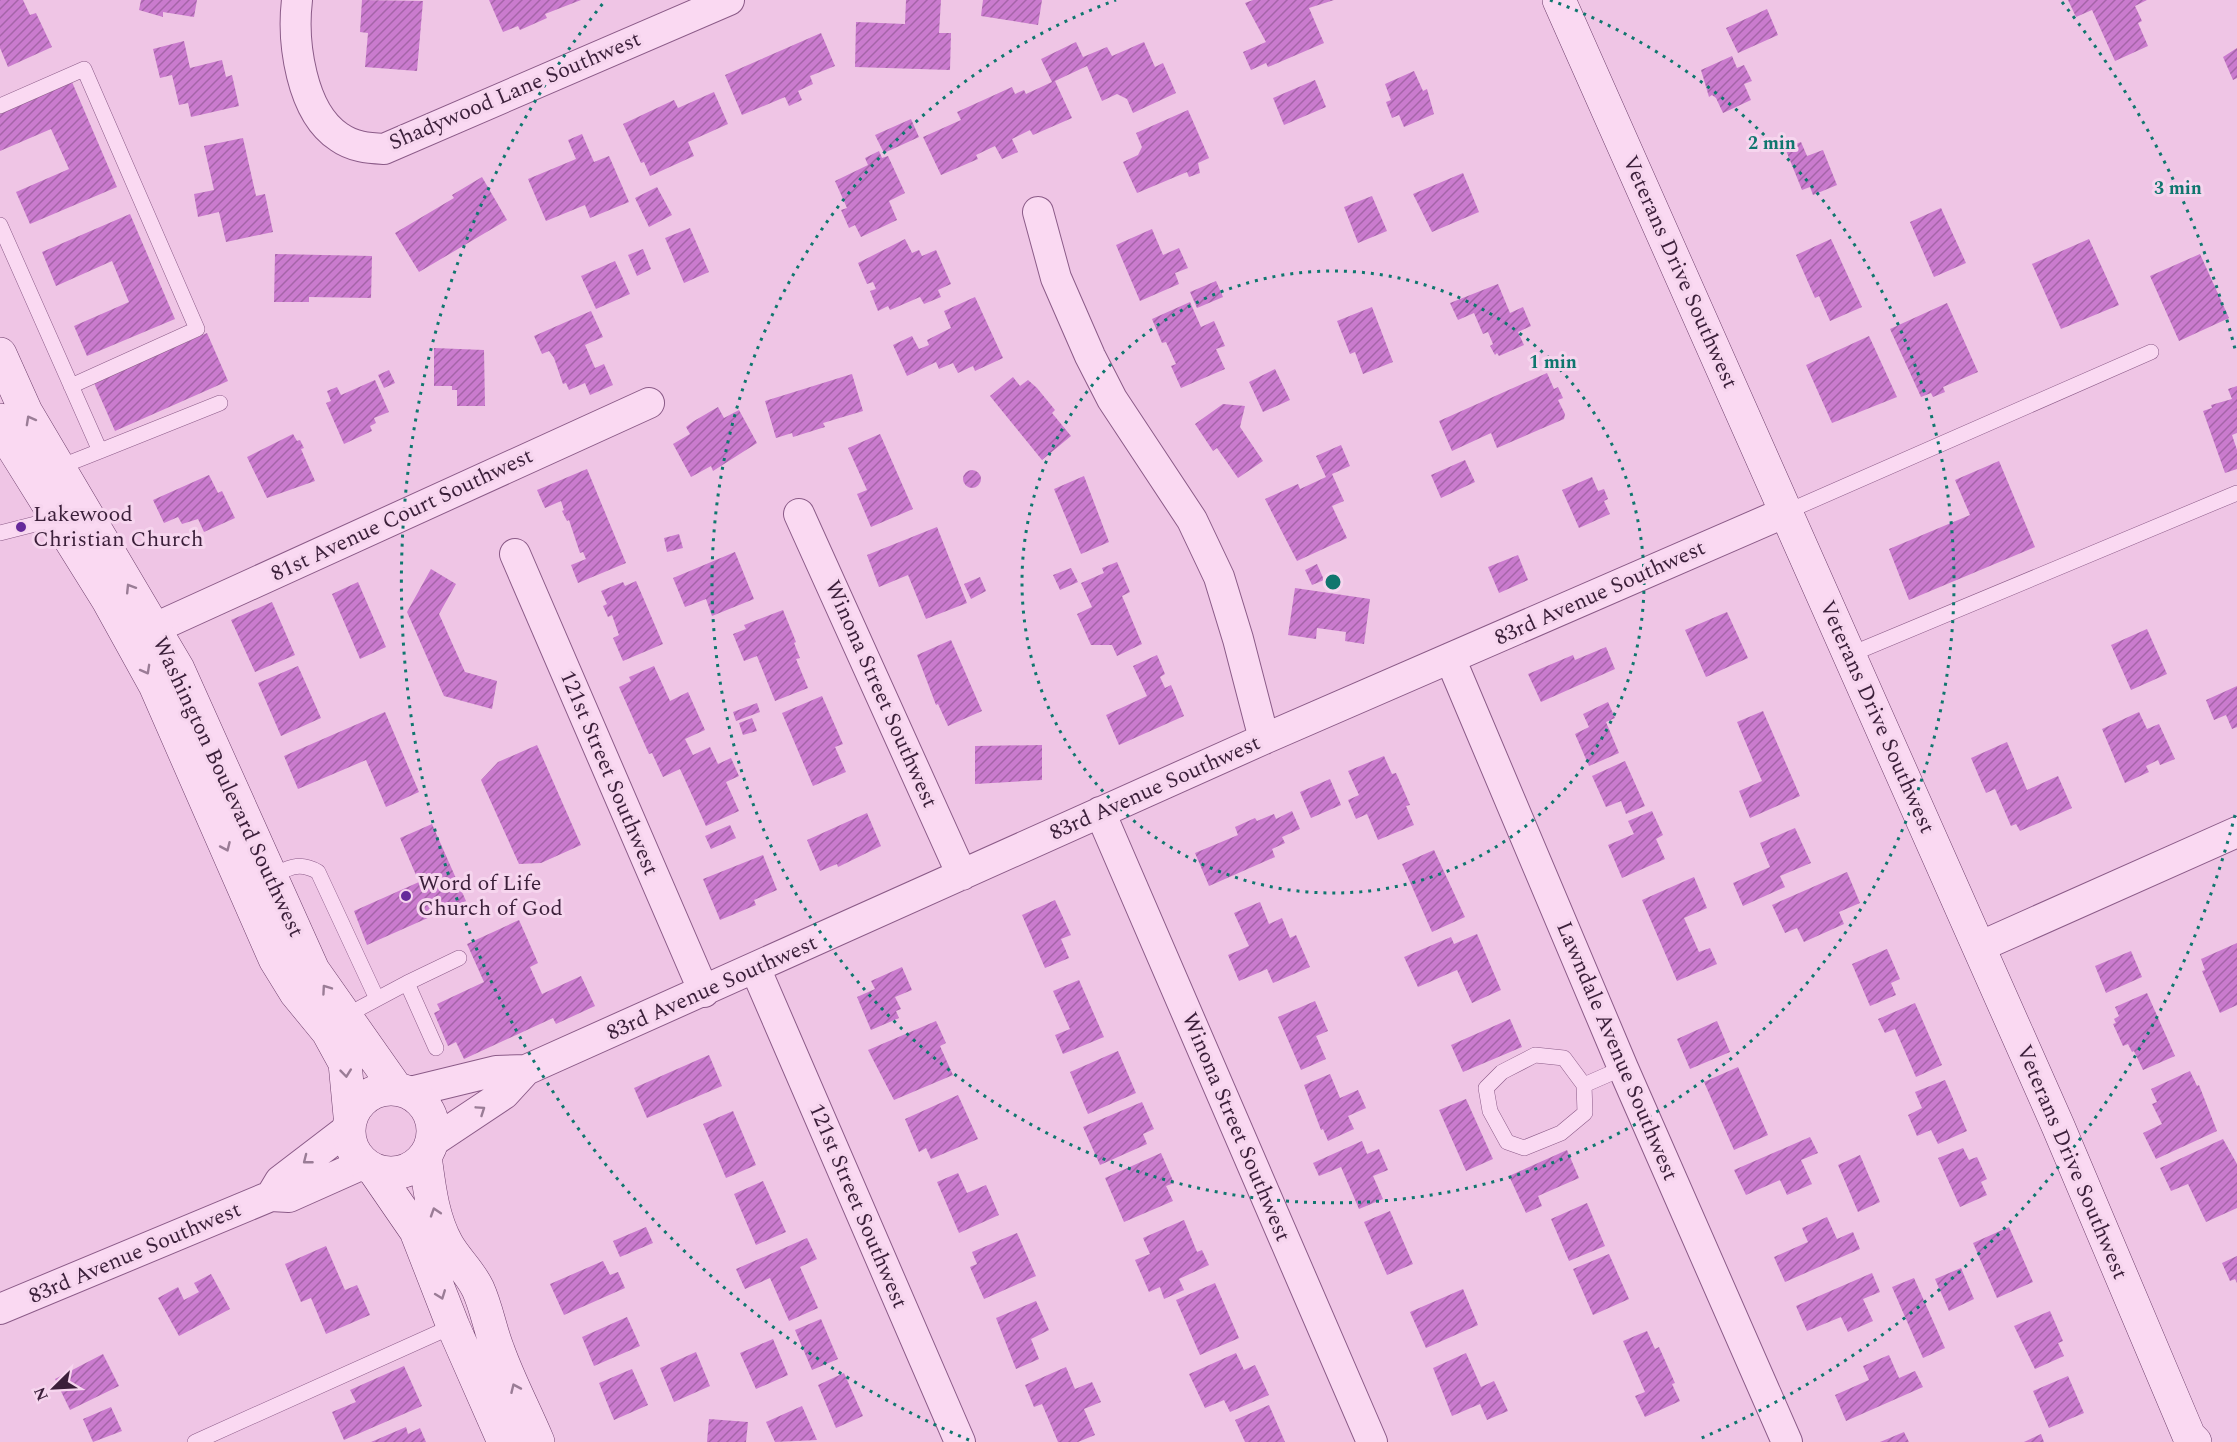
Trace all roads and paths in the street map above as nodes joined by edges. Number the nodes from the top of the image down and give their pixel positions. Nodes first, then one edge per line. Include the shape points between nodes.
1 (297, 0) edge
2 (729, 0) edge
3 (1559, 0) edge
4 (0, 106) edge
5 (1038, 212) dead end
6 (0, 225) edge
7 (2151, 352) dead end
8 (0, 354) edge
9 (71, 386) junction
10 (649, 403) dead end
11 (220, 404) dead end
12 (4, 438) edge
13 (100, 451) junction
14 (57, 468) junction
15 (2237, 492) edge
16 (1786, 512) junction
17 (799, 514) dead end
18 (55, 519) junction
19 (0, 533) edge
20 (515, 554) dead end
21 (155, 628) junction
22 (1849, 655) junction
23 (1450, 658) junction
24 (1264, 739) junction
25 (1100, 812) junction
26 (2237, 832) edge
27 (962, 875) junction
28 (271, 876) junction
29 (1979, 947) junction
30 (459, 958) dead end
31 (756, 970) junction
32 (407, 983) junction
33 (704, 992) junction
34 (377, 999) junction
35 (345, 1016) junction
36 (436, 1048) dead end
37 (1623, 1068) junction
38 (526, 1070) junction
39 (1584, 1085) junction
40 (403, 1090) junction
41 (349, 1123) junction
42 (429, 1149) junction
43 (369, 1167) junction
44 (271, 1196) junction
45 (0, 1309) edge
46 (453, 1326) junction
47 (2191, 1440) edge
48 (195, 1442) edge
49 (504, 1442) edge
50 (538, 1442) edge
51 (960, 1442) edge
52 (1372, 1442) edge
53 (1787, 1442) edge

1 - 2 street, Shadywood Lane Southwest via 295,44 303,81 323,121 351,144 384,149
3 - 16 main road, Veterans Drive Southwest
4 - 9 lane via 84,69 197,329
5 - 24 street via 1056,278 1090,356 1112,399 1192,520 1219,577
6 - 9 lane
7 - 16 lane
14 -> 8 main road, Washington Boulevard Southwest
9 - 13 lane
10 - 21 street, 81st Avenue Court Southwest
11 - 13 lane
12 - 18 main road, Washington Boulevard Southwest
13 - 14 lane
21 -> 14 main road, Washington Boulevard Southwest
15 - 22 lane
16 - 22 main road, Veterans Drive Southwest
16 - 23 street, 83rd Avenue Southwest
17 - 27 street, Winona Street Southwest
18 - 19 lane
18 -> 41 main road, Washington Boulevard Southwest via 108,600 154,685 275,959 328,1032 345,1063
20 - 33 street, 121st Street Southwest
21 - 28 main road, Washington Boulevard Southwest via 178,669
22 - 29 main road, Veterans Drive Southwest
23 - 24 street, 83rd Avenue Southwest
23 - 37 street, Lawndale Avenue Southwest
24 - 25 street, 83rd Avenue Southwest
25 - 27 street, 83rd Avenue Southwest
25 - 52 street, Winona Street Southwest
26 - 29 street
27 - 31 street, 83rd Avenue Southwest
28 - 34 lane via 296,864 318,872
35 -> 28 main road, Washington Boulevard Southwest via 314,970
29 - 47 main road, Veterans Drive Southwest
30 - 32 lane
31 - 33 street, 83rd Avenue Southwest
31 - 51 street, 121st Street Southwest
32 - 34 lane
32 - 36 lane
33 - 38 street, 83rd Avenue Southwest
34 - 35 lane
35 - 40 main road, Washington Boulevard Southwest
37 - 39 lane
37 - 53 street, Lawndale Avenue Southwest
38 - 40 street, 83rd Avenue Southwest via 496,1071
42 -> 38 street, 83rd Avenue Southwest via 504,1094
39 - 39 lane via 1585,1113 1561,1134 1524,1148 1507,1142 1490,1112 1486,1088 1502,1072 1534,1055 1564,1058
40 - 41 main road via 382,1089 368,1094 357,1103
40 - 42 main road via 422,1101 430,1114 433,1128
41 - 43 main road via 352,1148
41 -> 44 street, 83rd Avenue Southwest via 280,1181
42 - 43 main road via 408,1170 386,1173
50 -> 42 main road via 497,1349 478,1290 447,1244 439,1224 430,1198
43 - 44 street, 83rd Avenue Southwest via 289,1197
43 -> 46 main road via 416,1231
44 - 45 street, 83rd Avenue Southwest
46 - 48 lane
46 - 49 main road

